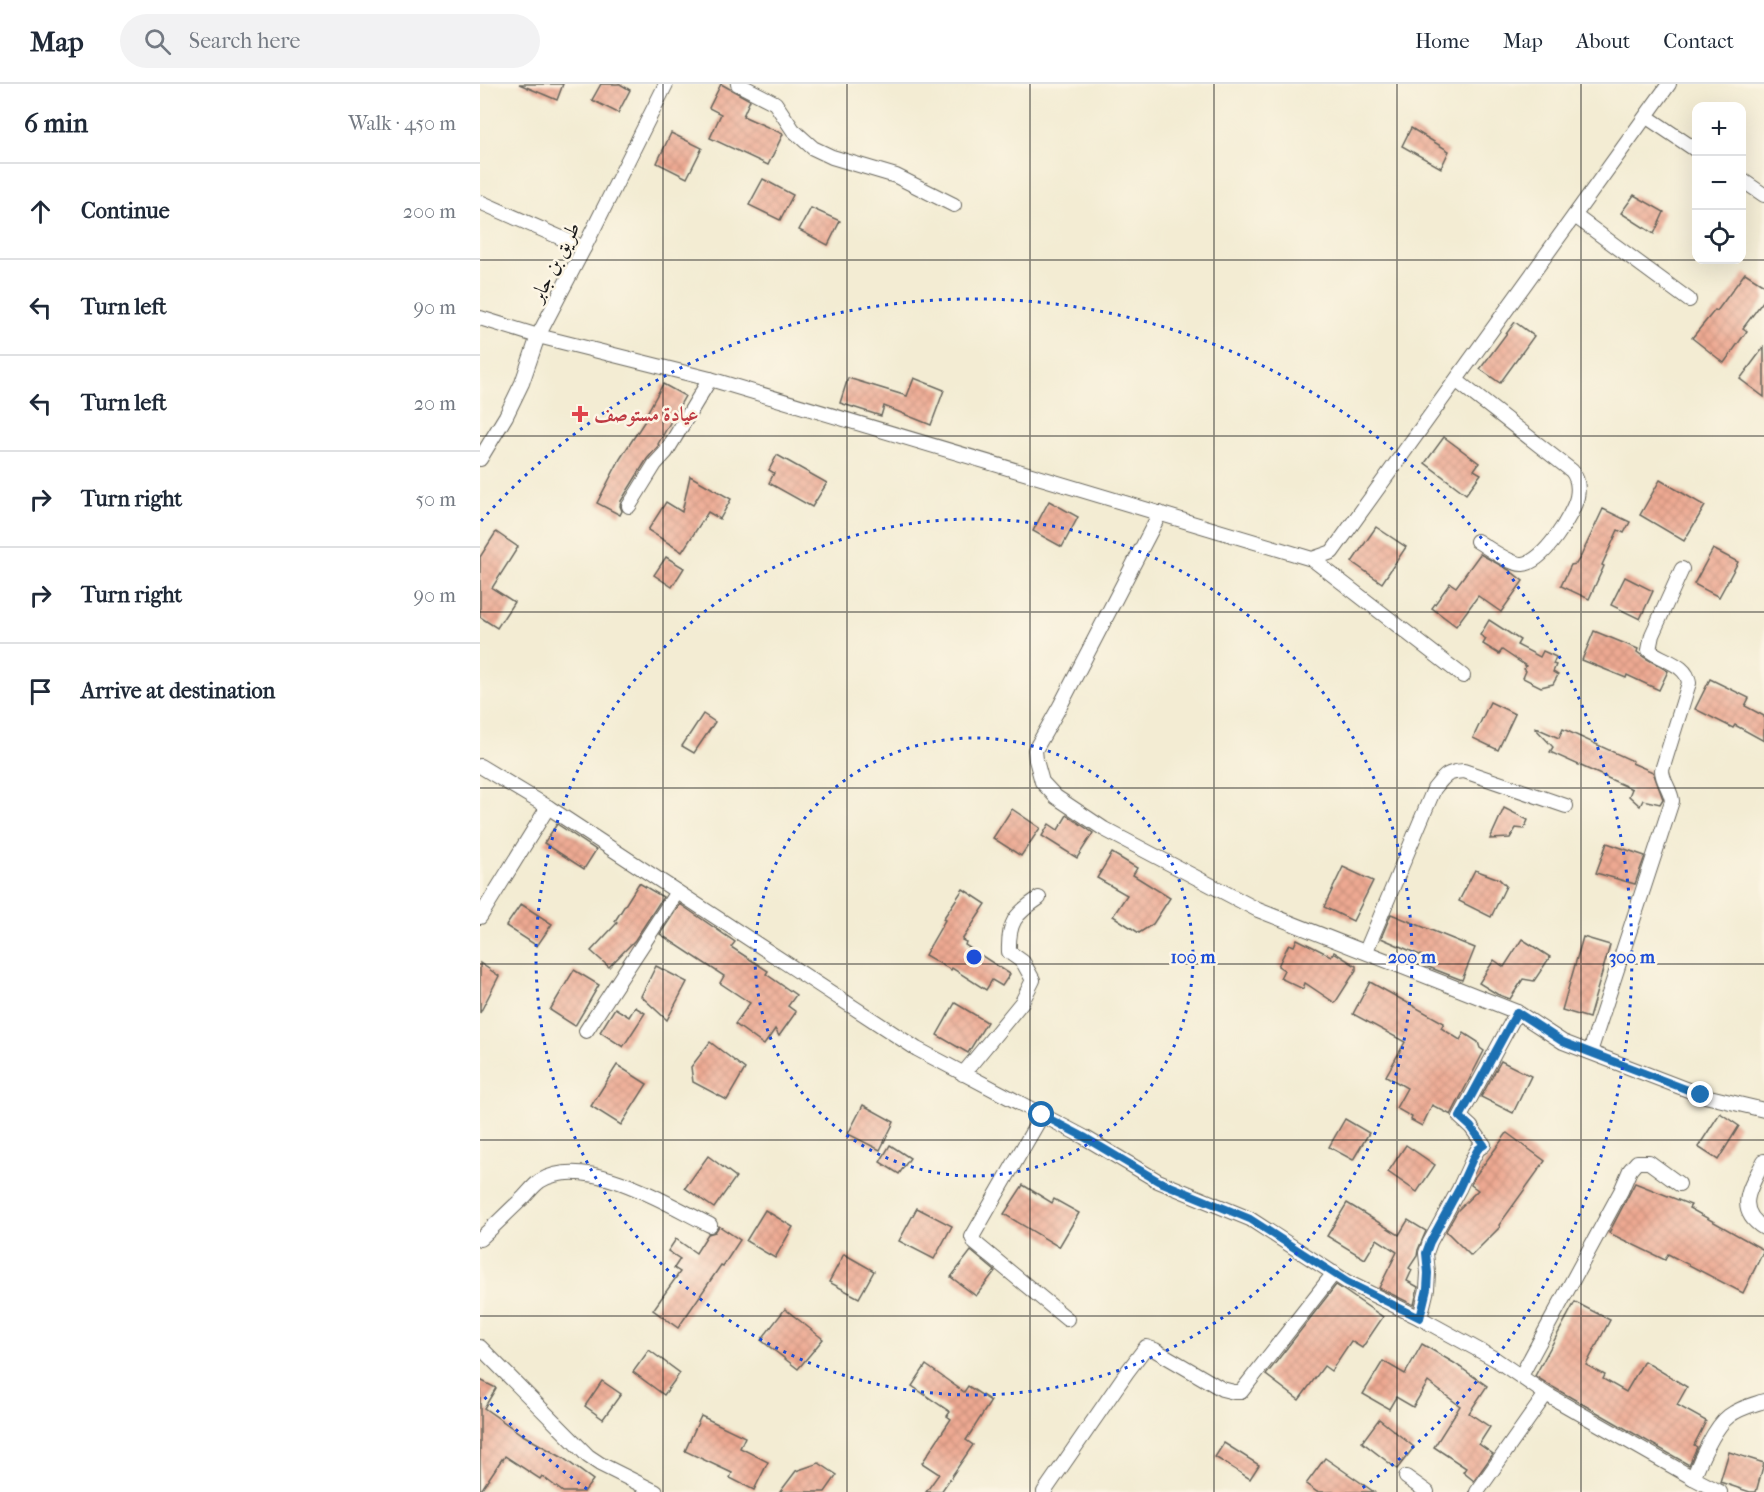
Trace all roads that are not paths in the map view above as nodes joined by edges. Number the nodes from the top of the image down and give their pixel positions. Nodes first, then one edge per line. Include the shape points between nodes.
1 (666, 84) edge
2 (738, 84) edge
3 (1669, 84) edge
4 (1647, 117) junction
5 (1692, 147) edge
6 (1746, 183) edge
7 (1764, 195) edge
8 (480, 202) edge
9 (954, 205) dead end
10 (1575, 216) junction
11 (584, 248) junction
12 (1689, 300) dead end
13 (480, 318) edge
14 (538, 336) junction
15 (710, 379) junction
16 (1457, 381) junction
17 (480, 459) edge
18 (629, 506) dead end
19 (1160, 513) junction
20 (1477, 541) dead end
21 (1312, 559) junction
22 (1682, 569) dead end
23 (1463, 676) dead end
24 (480, 765) edge
25 (1566, 806) dead end
26 (548, 807) junction
27 (677, 892) junction
28 (1039, 898) dead end
29 (480, 917) edge
30 (1366, 951) junction
31 (1517, 1012) junction
32 (586, 1031) dead end
33 (1590, 1052) junction
34 (963, 1074) junction
35 (1764, 1110) edge
36 (1042, 1115) junction
37 (1764, 1161) edge
38 (1679, 1184) dead end
39 (710, 1225) dead end
40 (1764, 1228) edge
41 (480, 1239) edge
42 (1334, 1273) junction
43 (1420, 1318) junction
44 (1066, 1319) dead end
45 (480, 1347) edge
46 (1521, 1376) junction
47 (1546, 1394) junction
48 (1764, 1401) edge
49 (1406, 1477) dead end
50 (1693, 1478) junction
51 (656, 1492) edge
52 (1044, 1492) edge
53 (1427, 1492) edge
54 (1477, 1492) edge
55 (1720, 1492) edge

1 - 11 street, طريق بن جابر
2 - 9 street via 775,103 793,130 813,148 896,176
3 - 4 street
4 - 5 street
4 - 10 street
6 - 7 street
8 - 11 street
10 - 12 street
10 - 16 street
11 - 14 street, طريق بن جابر
13 - 14 street
14 - 15 street
14 - 17 street, طريق بن جابر via 522,383
15 - 18 street
15 - 19 street
16 - 20 street via 1578,479 1577,498 1564,526 1534,560 1512,562
16 - 21 street via 1332,552
19 - 21 street
19 - 30 street via 1035,750 1042,782 1056,797 1104,829 1258,910
21 - 23 street
22 - 33 street via 1649,650 1682,668 1689,678 1662,770 1672,801
24 - 26 street
25 - 30 street via 1464,771 1450,772 1434,789
26 - 27 street
26 - 29 street
27 - 32 street
27 - 34 street via 916,1049
28 - 34 street via 1012,922 1008,935 1009,952 1023,963 1033,980 1022,1002
30 - 31 street
31 - 33 street via 1563,1042
31 - 43 street via 1460,1117 1484,1145 1474,1156 1430,1242 1426,1253 1427,1289
33 - 35 street via 1701,1095
34 - 36 street
36 - 42 street via 1158,1181 1250,1219
36 - 44 street via 972,1237
37 - 40 street via 1746,1203 1750,1216
38 - 46 street via 1649,1162 1637,1162 1630,1170
39 - 41 street via 626,1184 576,1172 540,1181
42 - 43 street
42 - 52 street via 1241,1392 1222,1389 1146,1347
43 - 46 street
45 - 51 street via 588,1456
46 - 47 street
47 - 50 street
47 - 54 street
48 - 50 street via 1722,1421
49 - 53 street
50 - 55 street

